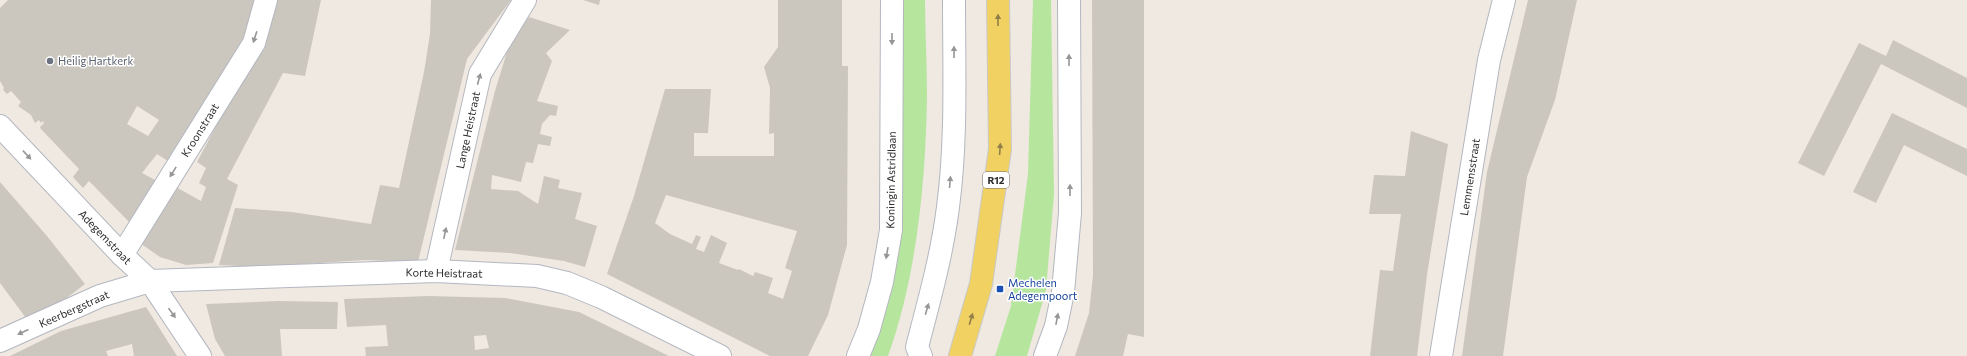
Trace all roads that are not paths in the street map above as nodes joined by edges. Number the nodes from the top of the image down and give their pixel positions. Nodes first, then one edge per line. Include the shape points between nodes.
1 (266, 0) edge
2 (525, 0) edge
3 (892, 0) edge
4 (954, 0) edge
5 (998, 0) edge
6 (1069, 0) edge
7 (1504, 0) edge
8 (0, 126) edge
9 (122, 255) junction
10 (436, 271) junction
11 (150, 281) junction
12 (0, 341) edge
13 (919, 351) edge
14 (200, 356) edge
15 (720, 356) edge
16 (858, 356) edge
17 (960, 356) edge
18 (1044, 356) edge
19 (1441, 356) edge

1 -> 9 street, Kroonstraat via 254,42
10 -> 2 street, Lange Heistraat via 480,74
3 -> 16 street, Koningin Astridlaan via 891,230 882,282 869,329
13 -> 4 street via 948,208 954,138
17 -> 5 main road, R12 via 981,284 1000,149
18 -> 6 street via 1056,326 1063,292 1070,213
7 - 19 street, Lemmensstraat via 1489,60
8 -> 9 street, Adegemstraat
9 - 11 street, Adegemstraat
10 - 11 street, Korte Heistraat
10 - 15 street, Korte Heistraat via 537,276 567,283 601,297
11 -> 12 street, Keerbergstraat via 100,296
11 -> 14 street, Adegemstraat

